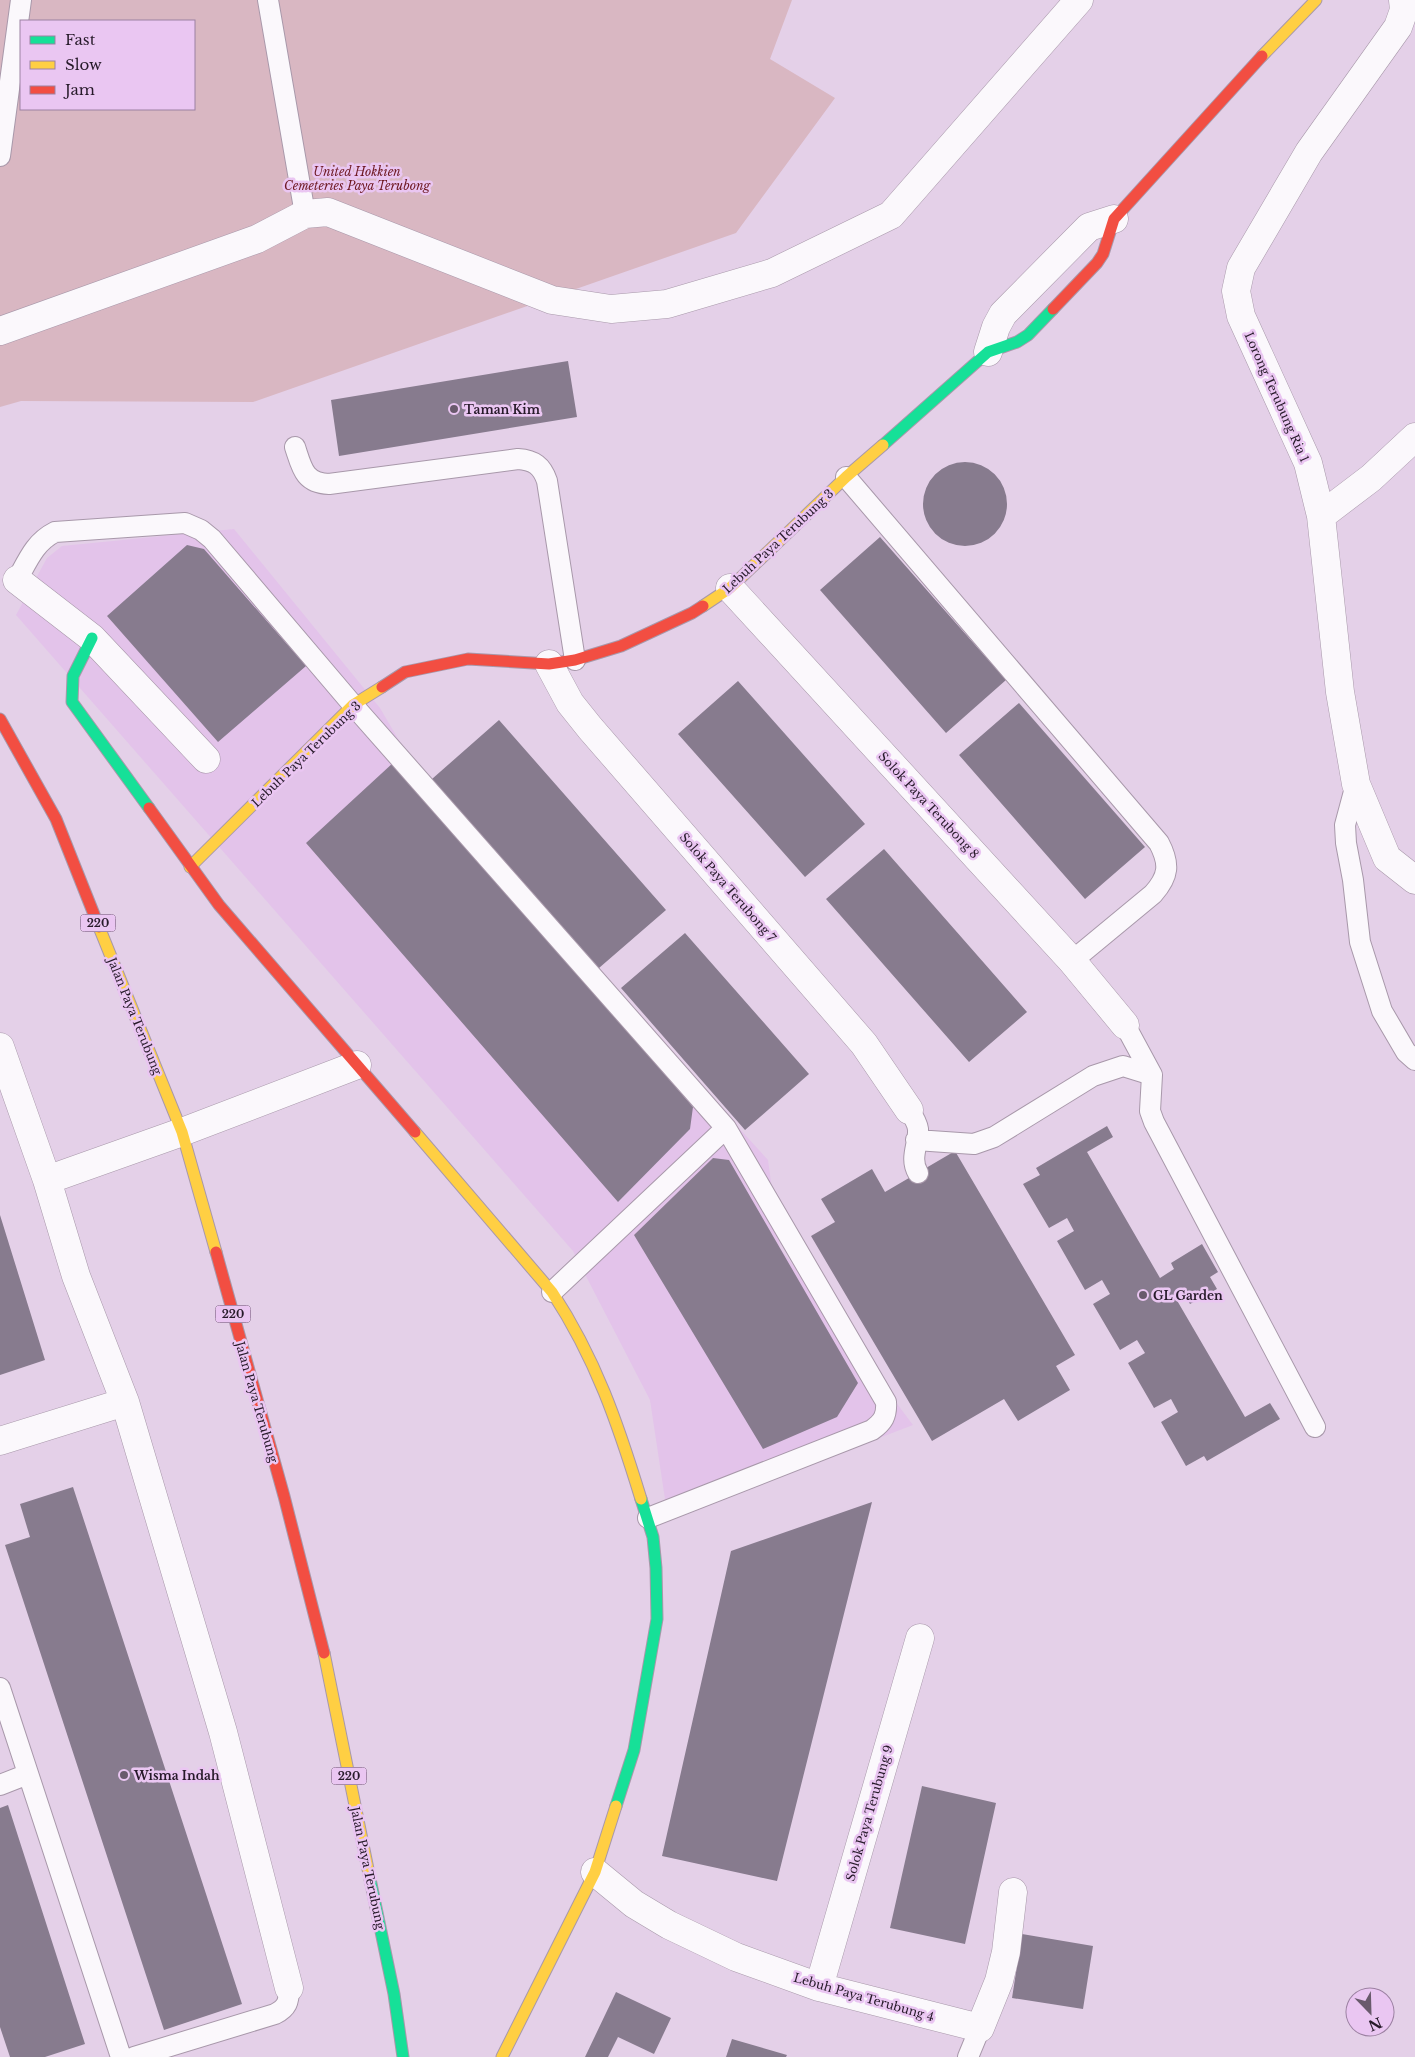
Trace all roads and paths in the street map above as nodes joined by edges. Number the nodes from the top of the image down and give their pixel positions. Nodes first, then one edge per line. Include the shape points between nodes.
1 (21, 0) edge
2 (268, 0) edge
3 (1079, 0) edge
4 (1316, 0) edge
5 (1403, 0) edge
6 (0, 156) edge
7 (304, 214) junction
8 (1114, 219) joint
9 (0, 331) edge
10 (988, 352) joint
11 (1415, 437) edge
12 (295, 447) dead end
13 (846, 477) junction
14 (1321, 516) junction
15 (17, 580) joint
16 (730, 588) junction
17 (92, 638) junction
18 (562, 662) junction
19 (354, 705) junction
20 (0, 719) edge
21 (206, 759) dead end
22 (1356, 784) junction
23 (190, 867) junction
24 (1415, 880) edge
25 (1072, 961) junction
26 (1125, 1025) joint
27 (0, 1047) edge
28 (1415, 1060) edge
29 (357, 1065) junction
30 (1152, 1075) junction
31 (909, 1110) joint
32 (726, 1128) junction
33 (182, 1132) junction
34 (916, 1140) junction
35 (918, 1172) dead end
36 (48, 1180) junction
37 (552, 1292) junction
38 (125, 1402) junction
39 (1315, 1427) dead end
40 (0, 1441) edge
41 (648, 1518) junction
42 (920, 1638) dead end
43 (0, 1688) edge
44 (28, 1774) junction
45 (0, 1785) edge
46 (595, 1872) junction
47 (1013, 1892) dead end
48 (819, 1987) junction
49 (289, 1988) joint
50 (980, 2028) junction
51 (121, 2057) edge
52 (134, 2057) edge
53 (403, 2057) edge
54 (502, 2057) edge
55 (968, 2057) edge

1 - 6 lane
2 - 7 lane
3 - 7 street via 892,215 772,273 667,304 611,309 552,300 328,212
4 - 8 street
5 - 14 street, Lorong Terubung Ria 1 via 1404,10 1398,27 1309,152 1241,268 1236,291 1241,316 1308,463
7 - 9 street via 257,240
8 - 10 street via 1089,227 1003,314
10 - 13 street, Lebuh Paya Terubung 3
11 - 14 street via 1372,478
12 - 18 lane via 305,474 311,480 329,484 518,459 537,464 547,481
13 - 16 street, Lebuh Paya Terubung 3
13 - 25 lane via 1159,843 1167,869 1163,884
14 - 22 street, Lorong Terubung Ria 1 via 1340,692
15 - 17 street
15 - 19 lane via 35,547 45,536 55,532 185,523 201,530 212,540
16 - 18 street, Lebuh Paya Terubung 3 via 692,613 621,646
16 - 25 street, Solok Paya Terubong 8
17 - 21 street
17 - 23 street via 74,671 70,684 72,702
18 - 19 street, Lebuh Paya Terubung 3 via 468,659 406,672
18 - 31 street, Solok Paya Terubong 7 via 570,703 864,1044
19 - 23 street, Lebuh Paya Terubung 3
19 - 32 lane
20 - 33 street, Jalan Paya Terubung / 220 via 56,819
22 - 24 street, Lorong Terubung Ria 1 via 1387,858
22 - 28 lane via 1345,825 1360,942 1382,1011 1406,1052
23 - 29 street
25 - 26 street, Solok Paya Terubong 8
26 - 30 lane
27 - 36 street
29 - 33 street
29 - 37 street
30 - 34 lane via 1123,1066 1093,1076 994,1137 974,1144
30 - 39 lane via 1150,1110 1154,1122
31 - 34 lane via 918,1130
32 - 37 lane
32 - 41 lane via 886,1402 887,1412 883,1422 872,1430
33 - 36 street
33 - 53 street, Jalan Paya Terubung / 220 via 284,1496 323,1650 394,1994
34 - 35 lane via 913,1159
36 - 38 street via 76,1276
37 - 41 street via 571,1321 610,1402
38 - 40 street
38 - 49 street via 223,1732
41 - 46 street via 656,1568 657,1619 634,1750
42 - 48 street, Solok Paya Terubung 9
43 - 44 lane
44 - 45 lane
44 - 51 lane
46 - 48 street, Lebuh Paya Terubung 4 via 634,1904 669,1925 736,1957
46 - 54 street
47 - 50 street via 999,1981
48 - 50 street, Lebuh Paya Terubung 4
49 - 52 lane via 289,1999 284,2009 275,2014
50 - 55 lane

